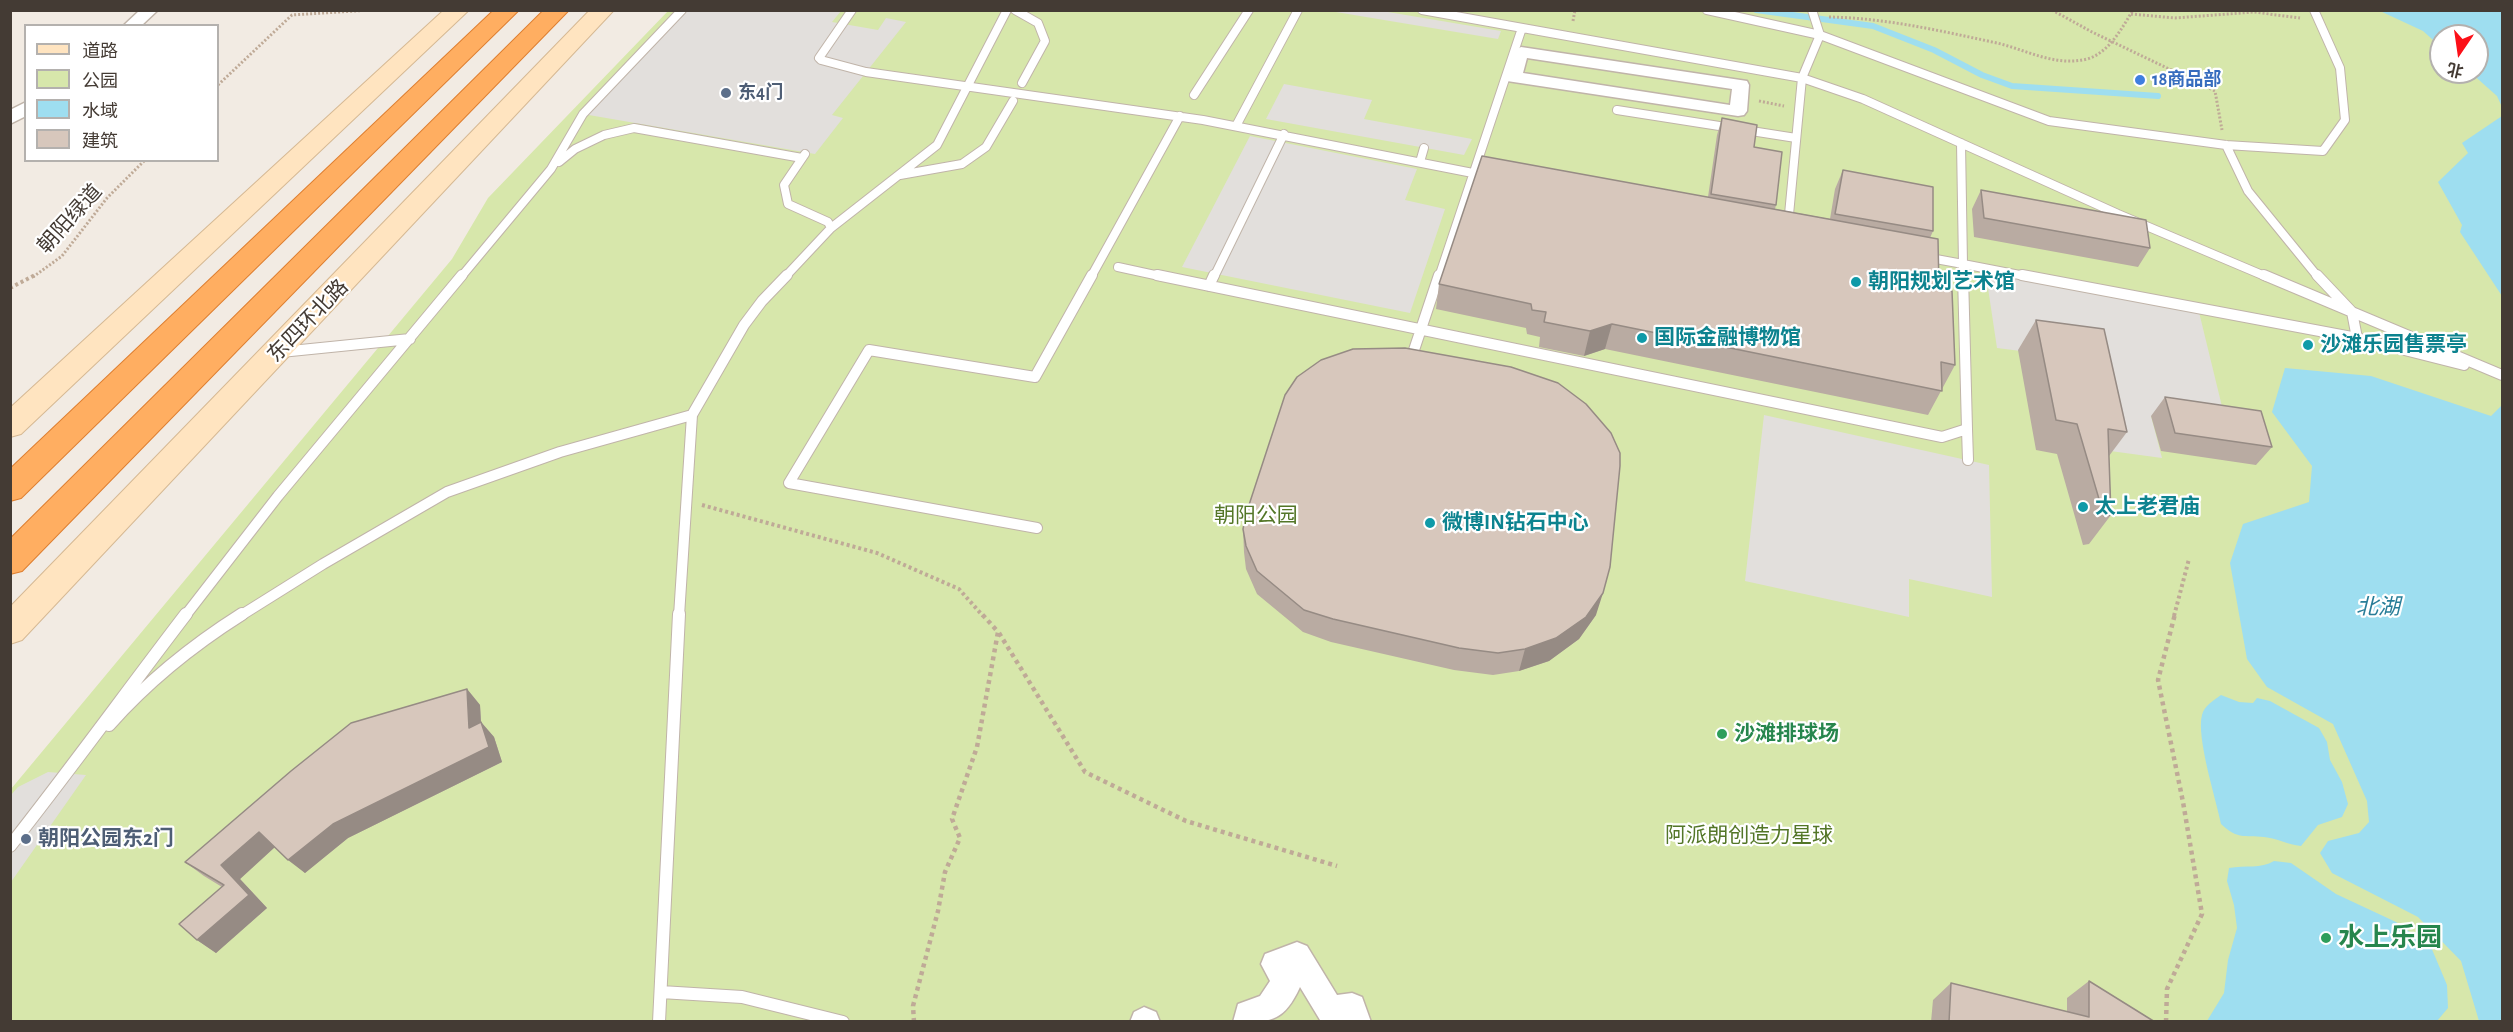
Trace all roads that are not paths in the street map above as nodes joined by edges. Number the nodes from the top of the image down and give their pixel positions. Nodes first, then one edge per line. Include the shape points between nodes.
1 (150, 10) edge
2 (458, 10) edge
3 (508, 10) edge
4 (558, 10) edge
5 (603, 10) edge
6 (682, 10) edge
7 (852, 10) edge
8 (1007, 10) edge
9 (1015, 10) edge
10 (1249, 10) edge
11 (1299, 10) edge
12 (1422, 10) edge
13 (1707, 10) edge
14 (2314, 10) edge
15 (1813, 13) edge
16 (133, 24) edge
17 (1522, 28) junction
18 (1820, 35) junction
19 (1802, 78) junction
20 (1022, 83) dead end
21 (969, 86) junction
22 (1194, 95) dead end
23 (1740, 98) joint
24 (1013, 101) dead end
25 (24, 108) edge
26 (1617, 110) dead end
27 (1180, 116) junction
28 (10, 119) edge
29 (1236, 126) junction
30 (1284, 134) junction
31 (1796, 138) junction
32 (1961, 143) junction
33 (2226, 145) junction
34 (1424, 148) dead end
35 (1420, 162) junction
36 (551, 169) junction
37 (1474, 173) junction
38 (900, 175) junction
39 (1497, 178) edge
40 (831, 228) junction
41 (1776, 229) edge
42 (1788, 231) junction
43 (1800, 233) edge
44 (1916, 255) edge
45 (1963, 264) junction
46 (1118, 267) dead end
47 (1209, 286) junction
48 (2352, 312) junction
49 (1420, 329) junction
50 (2356, 338) junction
51 (410, 339) junction
52 (278, 353) junction
53 (1412, 356) edge
54 (2501, 374) edge
55 (92, 410) junction
56 (692, 415) junction
57 (10, 426) edge
58 (1967, 429) junction
59 (1968, 460) dead end
60 (10, 468) edge
61 (10, 489) edge
62 (1037, 528) dead end
63 (10, 561) edge
64 (10, 630) edge
65 (68, 773) junction
66 (10, 846) edge
67 (661, 992) junction
68 (659, 1022) edge
69 (843, 1022) edge
70 (1248, 1022) edge
71 (1357, 1022) edge

1 - 16 street
2 - 57 street
3 - 55 highway
4 - 63 highway, 东四环北路
5 - 52 street, 东四环北路
6 - 36 lane via 583,114
7 - 21 lane via 821,60 866,72
8 - 21 lane
9 - 20 lane via 1038,23 1045,41
10 - 22 lane
11 - 29 lane
12 - 17 lane
13 - 18 lane
14 - 33 lane via 2340,68 2345,120 2323,151
15 - 18 lane
17 - 19 lane
17 - 37 lane
18 - 19 lane
18 - 33 lane via 2049,122
19 - 31 lane
19 - 32 lane via 1863,99
21 - 27 lane
21 - 38 lane via 937,145
23 - 23 street via 1738,111 1513,77 1521,52 1741,85
24 - 38 lane via 986,147 962,164
25 - 28 street
26 - 31 lane
27 - 29 lane
27 - 62 lane via 1035,377 869,350 789,483
29 - 30 lane
30 - 35 lane
30 - 47 lane
31 - 42 lane
32 - 45 lane
32 - 48 lane
33 - 48 lane via 2248,191 2304,262
34 - 35 lane
35 - 37 lane
36 - 40 lane via 575,149 604,135 634,128 804,155 784,185 788,204 828,222
36 - 51 lane
37 - 39 lane
37 - 49 lane
38 - 40 lane
40 - 56 lane via 760,303
41 - 42 lane
42 - 43 lane
44 - 45 lane
45 - 50 lane
45 - 58 lane
46 - 47 lane
47 - 49 lane
48 - 50 lane
48 - 54 lane
49 - 53 lane
49 - 58 lane via 1942,437
50 - 54 lane
51 - 52 lane
51 - 65 lane via 279,496 98,728
52 - 64 street, 东四环北路
55 - 60 highway
55 - 61 highway
56 - 65 lane via 560,452 447,492 209,635 136,693
56 - 67 lane
58 - 59 lane
65 - 66 lane
67 - 68 lane
67 - 69 lane via 742,997
70 - 71 street via 1248,1014 1269,1007 1288,981 1275,964 1297,956 1330,1010 1352,1007

